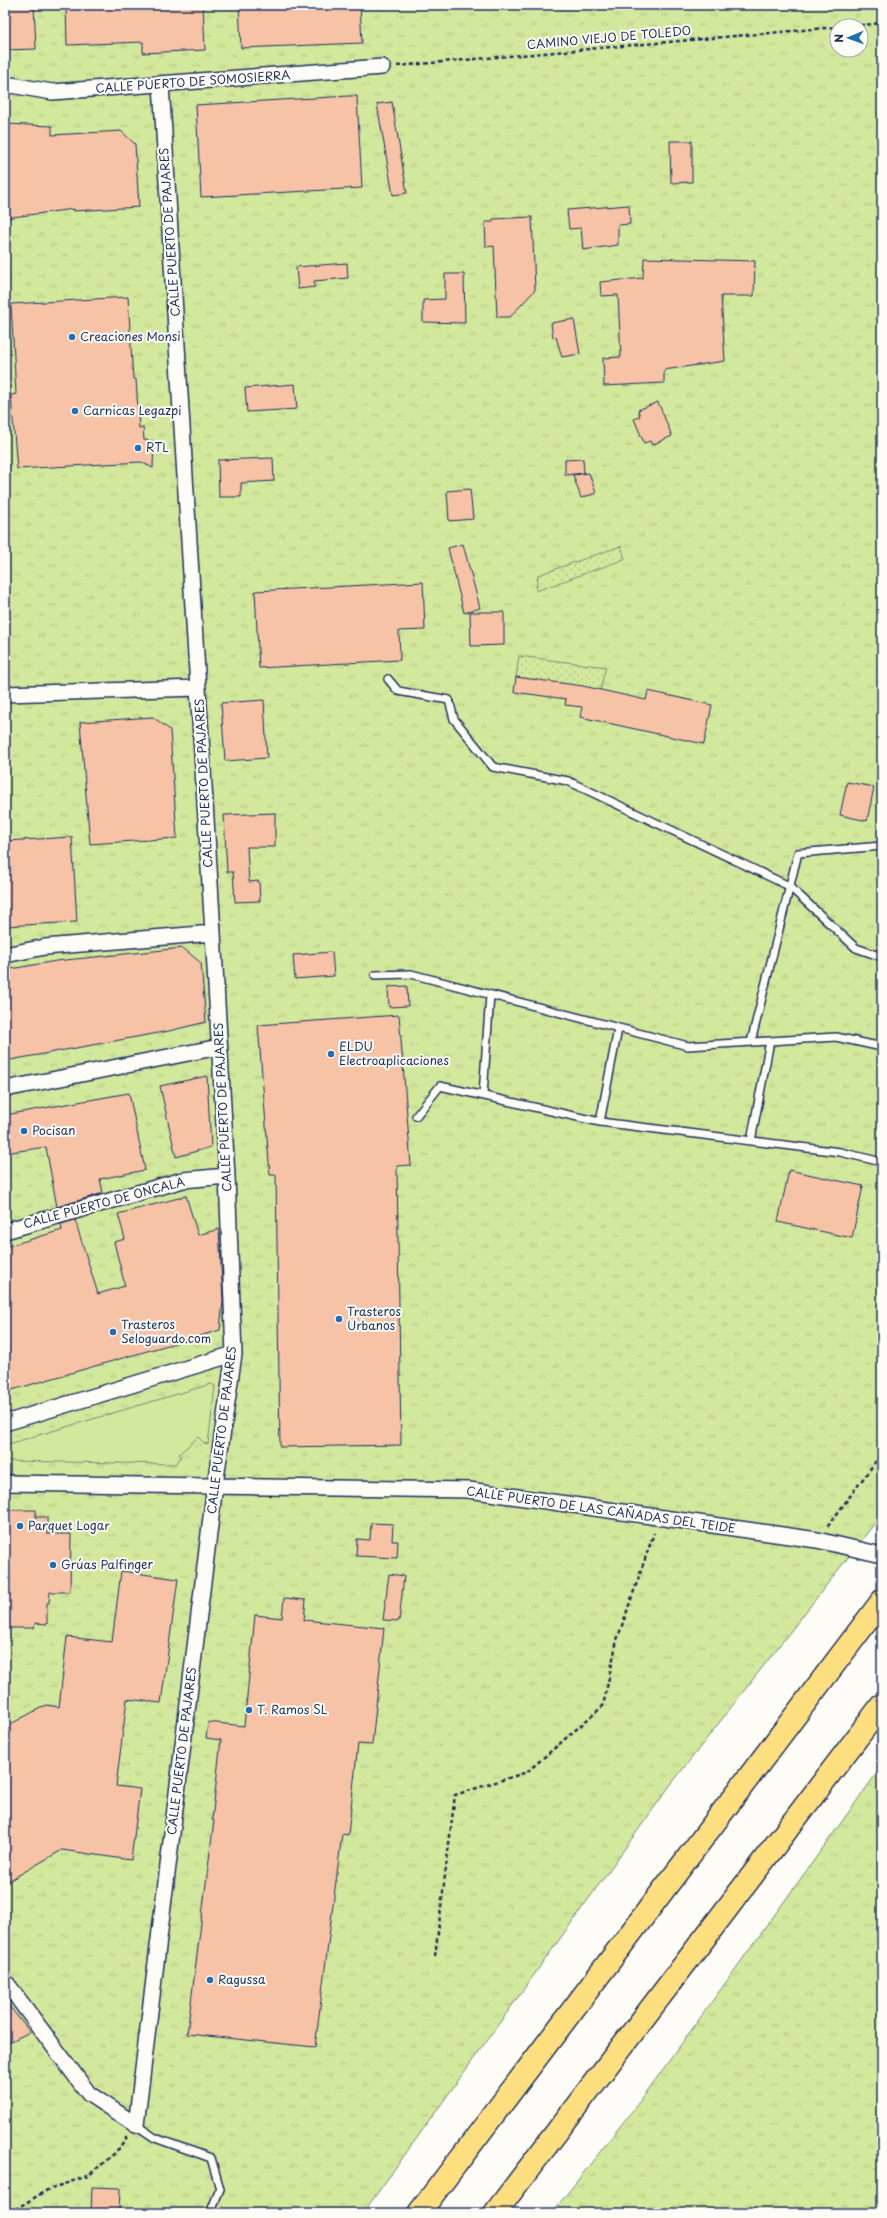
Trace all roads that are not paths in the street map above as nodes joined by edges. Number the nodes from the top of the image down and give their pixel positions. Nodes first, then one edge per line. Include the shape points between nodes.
1 (382, 67) road end
2 (5, 84) edge
3 (161, 84) junction
4 (388, 679) dead end
5 (198, 688) junction
6 (5, 694) edge
7 (882, 846) edge
8 (790, 886) junction
9 (213, 933) junction
10 (5, 955) edge
11 (882, 957) edge
12 (375, 975) dead end
13 (490, 995) junction
14 (618, 1029) junction
15 (770, 1041) junction
16 (751, 1042) junction
17 (882, 1047) edge
18 (220, 1048) junction
19 (5, 1089) edge
20 (482, 1095) junction
21 (416, 1116) dead end
22 (600, 1122) junction
23 (751, 1141) junction
24 (882, 1162) edge
25 (227, 1176) junction
26 (5, 1231) edge
27 (234, 1354) junction
28 (5, 1423) edge
29 (5, 1483) edge
30 (215, 1486) junction
31 (882, 1555) edge
32 (882, 1601) edge
33 (882, 1705) edge
34 (5, 1981) edge
35 (136, 2125) junction
36 (210, 2213) edge
37 (419, 2213) edge
38 (495, 2213) edge

1 - 3 street, CALLE PUERTO DE SOMOSIERRA
2 - 3 street, CALLE PUERTO DE SOMOSIERRA via 52,92
3 - 5 street, CALLE PUERTO DE PAJARES
4 - 8 lane via 398,691 449,700 454,719 492,767 568,781
5 - 6 street
5 - 9 street, CALLE PUERTO DE PAJARES
7 - 8 lane via 798,853
8 - 11 lane via 856,948
8 - 16 lane
9 - 10 street via 44,947
9 - 18 street, CALLE PUERTO DE PAJARES
12 - 13 lane via 411,974
13 - 14 lane
13 - 20 lane
14 - 16 lane via 688,1046
14 - 22 lane
15 - 16 lane
15 - 17 lane via 836,1037
15 - 23 lane
18 - 19 street
18 - 25 street, CALLE PUERTO DE PAJARES
20 - 21 lane via 440,1086
20 - 22 lane
22 - 23 lane
23 - 24 lane via 840,1152
25 - 26 street, CALLE PUERTO DE ONCALA via 183,1180
25 - 27 street, CALLE PUERTO DE PAJARES
27 - 28 street
27 - 30 street, CALLE PUERTO DE PAJARES
29 - 30 street, CALLE PUERTO DE LAS CAÑADAS DEL TEIDE
30 - 31 street, CALLE PUERTO DE LAS CAÑADAS DEL TEIDE via 469,1490 817,1540
30 - 35 street, CALLE PUERTO DE PAJARES
32 - 37 highway
33 - 38 highway
34 - 35 street via 89,2094
35 - 36 lane via 155,2138 211,2158 220,2189

